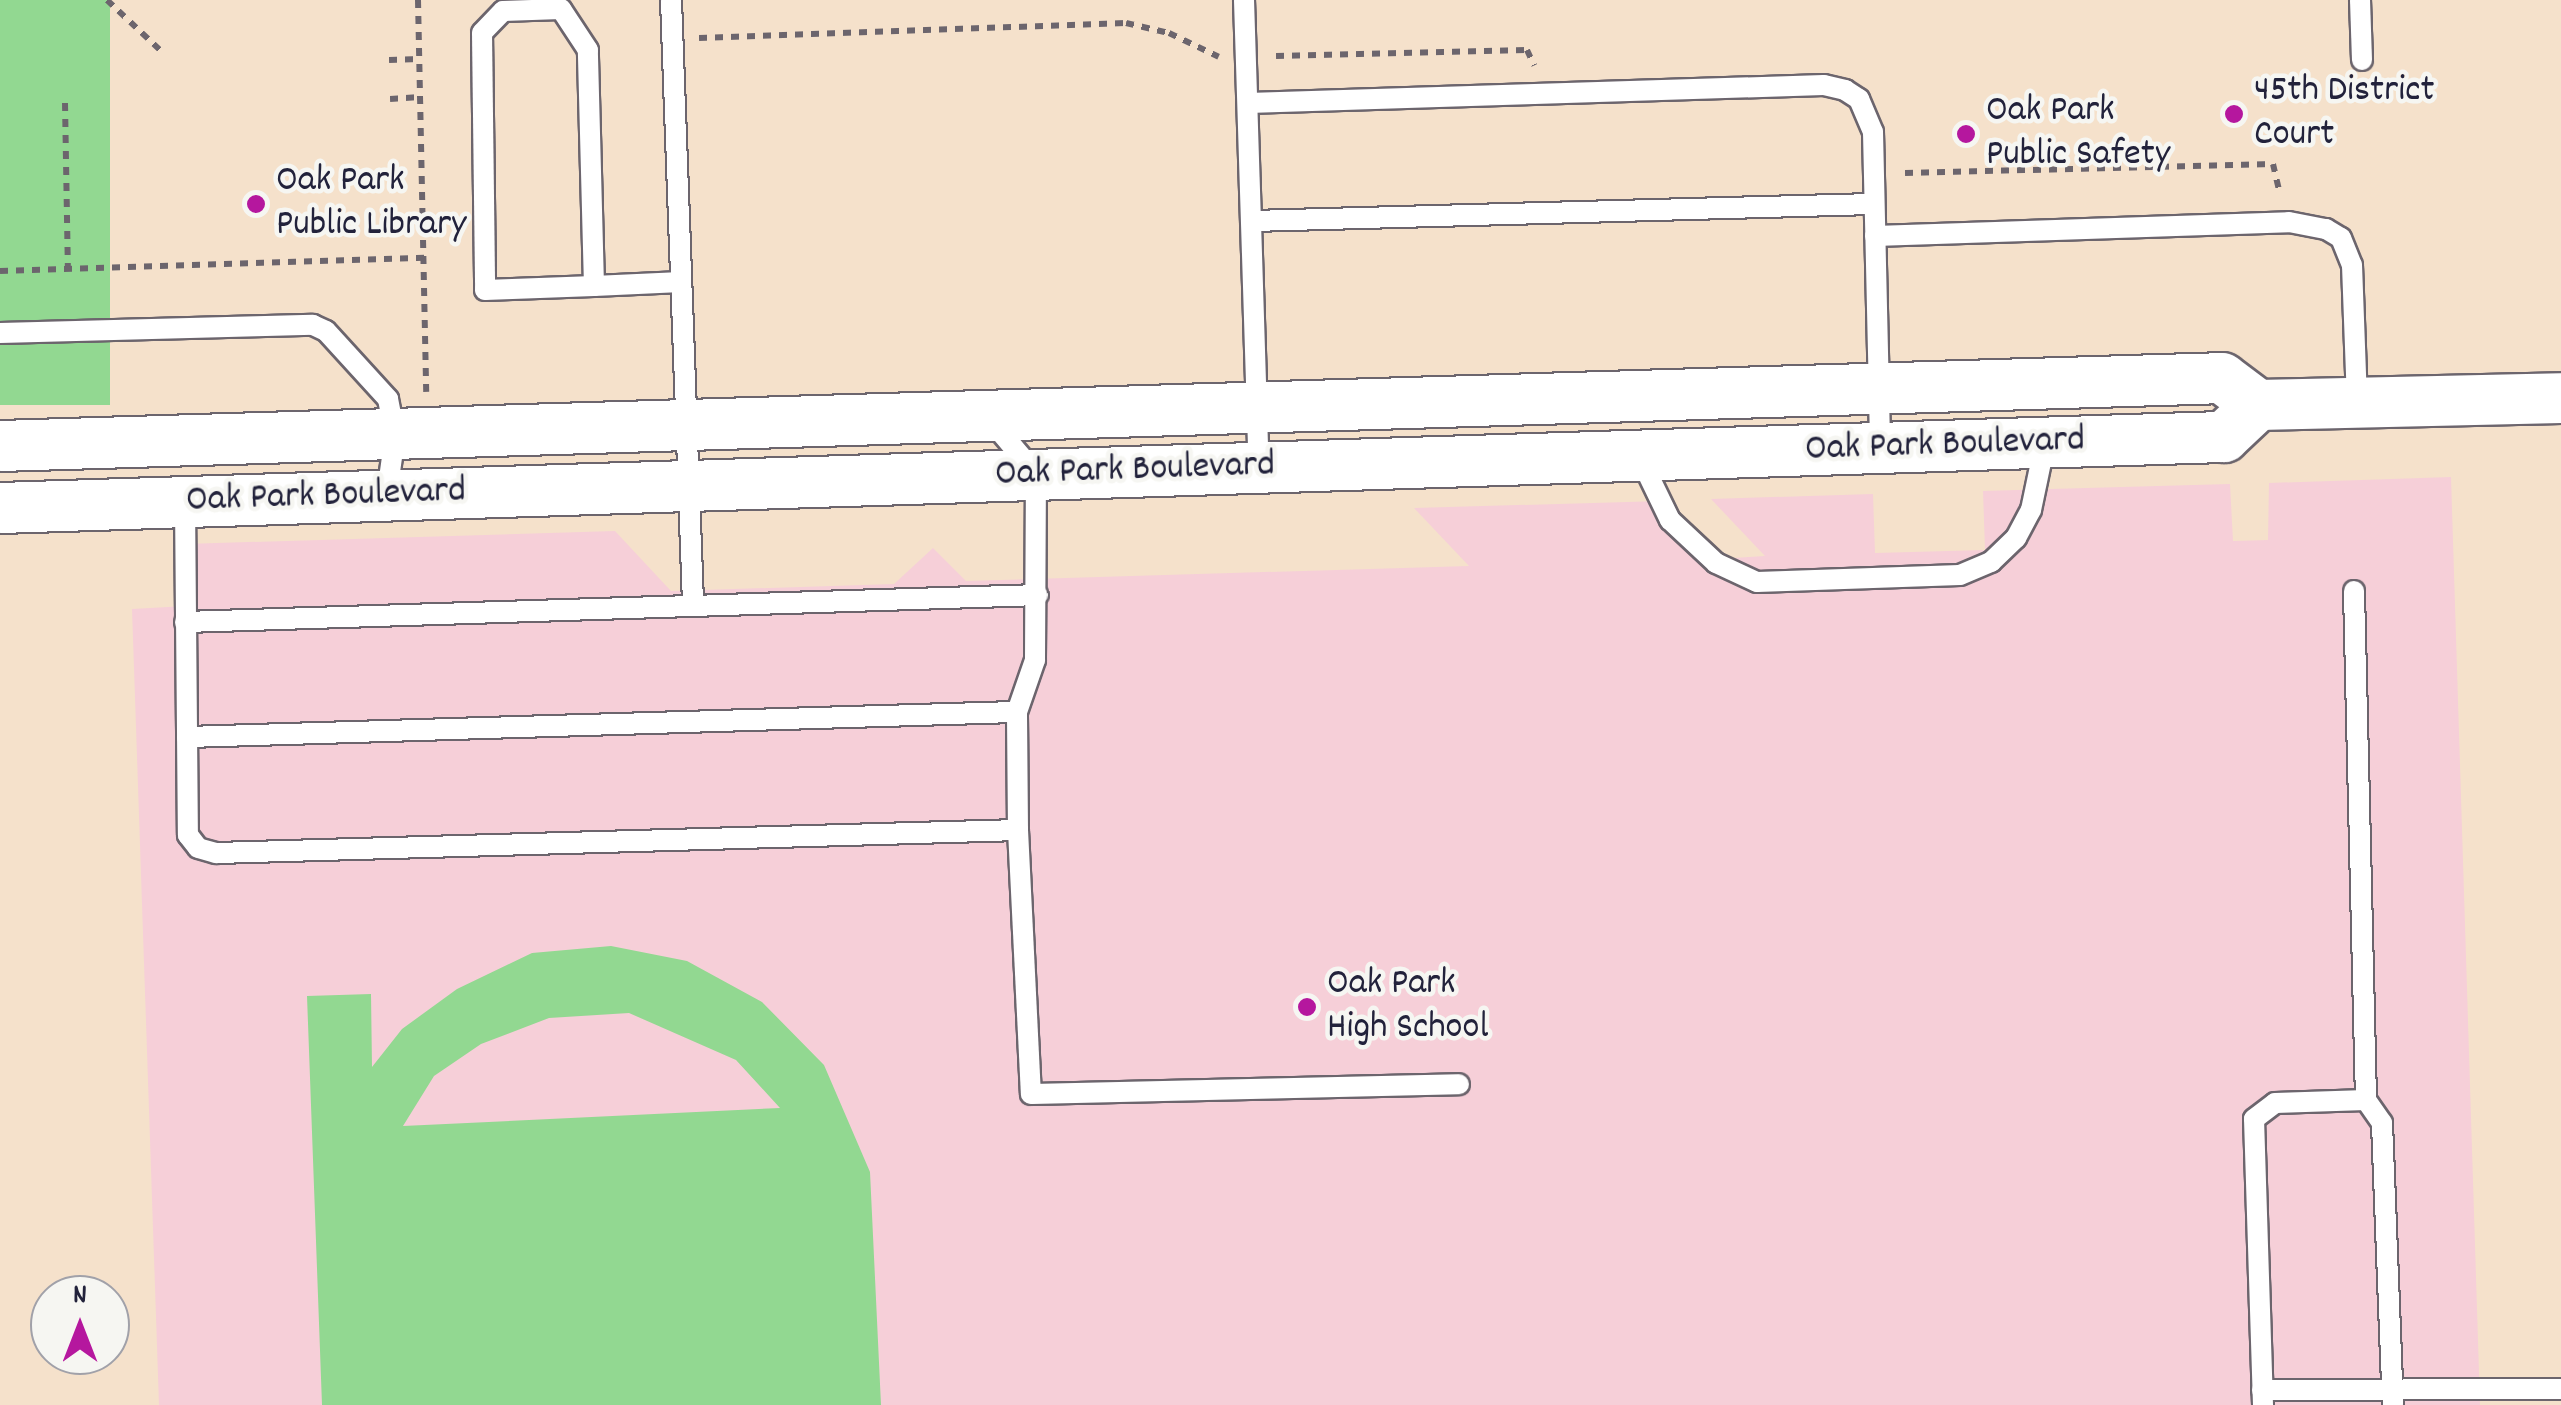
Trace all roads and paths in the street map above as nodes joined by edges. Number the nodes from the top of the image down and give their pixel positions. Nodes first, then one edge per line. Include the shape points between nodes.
1 (107, 0) edge
2 (418, 0) edge
3 (672, 0) edge
4 (1244, 0) edge
5 (2360, 0) edge
6 (160, 50) dead end
7 (420, 59) junction
8 (388, 60) dead end
9 (2362, 60) dead end
10 (420, 98) junction
11 (390, 99) dead end
12 (64, 104) dead end
13 (1248, 104) junction
14 (1874, 204) junction
15 (1252, 221) junction
16 (1876, 236) junction
17 (426, 258) junction
18 (68, 269) junction
19 (0, 271) edge
20 (681, 282) junction
21 (594, 286) junction
22 (0, 333) edge
23 (1879, 388) junction
24 (426, 398) dead end
25 (2561, 398) edge
26 (2357, 403) junction
27 (2258, 405) junction
28 (1258, 409) junction
29 (988, 417) junction
30 (686, 426) junction
31 (395, 436) junction
32 (2044, 443) junction
33 (0, 446) edge
34 (1880, 448) junction
35 (1639, 456) junction
36 (1259, 467) junction
37 (1036, 474) junction
38 (688, 485) junction
39 (386, 496) junction
40 (185, 502) junction
41 (0, 508) edge
42 (2354, 591) dead end
43 (1038, 595) junction
44 (693, 603) junction
45 (185, 622) junction
46 (1017, 712) junction
47 (187, 737) junction
48 (1018, 830) junction
49 (1459, 1084) dead end
50 (2366, 1100) junction
51 (2561, 1389) edge
52 (2262, 1397) edge
53 (2392, 1398) edge

1 - 6 path
2 - 7 path
3 - 20 lane
4 - 13 lane
5 - 9 lane
7 - 8 path
7 - 10 path
10 - 11 path
10 - 17 path
12 - 18 path
13 - 14 lane via 1824,85 1859,99 1868,116
13 - 15 lane
14 - 15 lane
14 - 16 lane
15 - 28 lane
16 - 23 lane
16 - 26 lane via 2288,222 2326,228 2341,238 2352,266
17 - 18 path
17 - 24 path
18 - 19 path
20 - 21 lane
20 - 30 lane
21 - 21 lane via 485,290 482,33 503,11 561,9 588,50
22 - 31 lane via 313,325 388,398
23 - 27 street, Oak Park Boulevard via 2222,378
23 - 28 street, Oak Park Boulevard
23 - 34 lane
25 - 26 street
26 - 27 street
27 - 32 street, Oak Park Boulevard via 2224,437
28 - 29 street, Oak Park Boulevard
28 - 36 lane
29 - 30 street, Oak Park Boulevard
29 - 37 lane
30 - 31 street, Oak Park Boulevard
30 - 38 lane
31 - 33 street, Oak Park Boulevard
31 - 39 lane
32 - 34 street, Oak Park Boulevard
32 - 35 lane via 2031,510 2016,538 1991,562 1960,576 1757,582 1716,563 1670,520
34 - 35 street, Oak Park Boulevard
35 - 36 street, Oak Park Boulevard
36 - 37 street, Oak Park Boulevard
37 - 38 street, Oak Park Boulevard
37 - 43 lane
38 - 39 street, Oak Park Boulevard
38 - 44 lane
39 - 40 street, Oak Park Boulevard
40 - 41 street, Oak Park Boulevard
40 - 45 lane
42 - 50 lane
43 - 44 lane
43 - 46 lane via 1035,660
44 - 45 lane
45 - 47 lane
46 - 47 lane
46 - 48 lane
47 - 48 lane via 188,835 198,848 216,853
48 - 49 lane via 1031,1094
50 - 52 lane via 2274,1103 2254,1119
50 - 53 lane via 2382,1123
51 - 53 lane
52 - 53 lane

